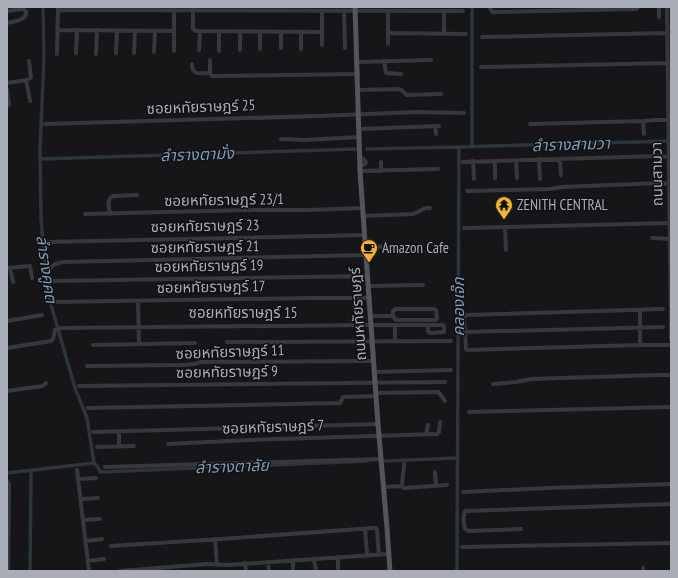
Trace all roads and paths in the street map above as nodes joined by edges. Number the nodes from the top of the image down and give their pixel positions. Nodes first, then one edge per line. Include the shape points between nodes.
1 (490, 7) edge
2 (638, 7) edge
3 (658, 7) edge
4 (667, 7) edge
5 (58, 8) edge
6 (356, 9) edge
7 (553, 9) edge
8 (584, 9) edge
9 (174, 10) junction
10 (193, 10) junction
11 (322, 11) junction
12 (344, 11) junction
13 (388, 11) junction
14 (444, 11) junction
15 (463, 11) dead end
16 (7, 12) edge
17 (659, 17) dead end
18 (7, 23) edge
19 (58, 30) junction
20 (77, 30) junction
21 (97, 30) junction
22 (117, 31) junction
23 (135, 31) junction
24 (155, 31) junction
25 (174, 31) junction
26 (200, 32) junction
27 (219, 32) junction
28 (240, 32) junction
29 (260, 32) junction
30 (281, 32) junction
31 (301, 32) junction
32 (322, 32) junction
33 (388, 33) junction
34 (667, 33) junction
35 (444, 34) junction
36 (466, 34) dead end
37 (482, 37) dead end
38 (388, 44) dead end
39 (322, 45) dead end
40 (281, 48) dead end
41 (345, 48) dead end
42 (301, 49) dead end
43 (200, 50) dead end
44 (240, 50) dead end
45 (260, 50) dead end
46 (174, 51) dead end
47 (220, 51) dead end
48 (154, 52) dead end
49 (76, 53) dead end
50 (116, 53) dead end
51 (134, 53) dead end
52 (57, 54) dead end
53 (96, 54) dead end
54 (210, 60) dead end
55 (431, 60) dead end
56 (29, 61) dead end
57 (384, 61) junction
58 (358, 62) junction
59 (668, 63) junction
60 (192, 64) dead end
61 (481, 67) dead end
62 (210, 73) junction
63 (358, 74) junction
64 (401, 74) dead end
65 (26, 80) junction
66 (7, 83) edge
67 (670, 83) edge
68 (7, 88) edge
69 (358, 90) junction
70 (442, 94) dead end
71 (30, 101) dead end
72 (10, 105) dead end
73 (450, 112) junction
74 (464, 113) dead end
75 (359, 114) junction
76 (450, 118) dead end
77 (669, 120) junction
78 (643, 121) junction
79 (45, 124) dead end
80 (530, 124) dead end
81 (359, 129) junction
82 (436, 134) dead end
83 (644, 134) dead end
84 (360, 137) junction
85 (281, 140) dead end
86 (670, 157) junction
87 (539, 159) junction
88 (560, 159) junction
89 (516, 160) junction
90 (473, 161) junction
91 (495, 161) junction
92 (381, 162) dead end
93 (464, 162) dead end
94 (360, 169) junction
95 (438, 169) dead end
96 (381, 171) junction
97 (561, 175) dead end
98 (495, 178) dead end
99 (517, 178) dead end
100 (474, 179) dead end
101 (540, 179) dead end
102 (670, 184) junction
103 (467, 191) dead end
104 (137, 195) dead end
105 (363, 208) junction
106 (430, 208) dead end
107 (85, 214) dead end
108 (110, 214) junction
109 (363, 216) junction
110 (670, 223) junction
111 (505, 227) junction
112 (464, 228) dead end
113 (365, 236) junction
114 (652, 238) dead end
115 (670, 239) edge
116 (46, 242) dead end
117 (411, 246) dead end
118 (366, 247) junction
119 (506, 250) dead end
120 (366, 255) junction
121 (9, 268) edge
122 (47, 271) dead end
123 (368, 276) junction
124 (32, 278) dead end
125 (13, 282) dead end
126 (51, 282) dead end
127 (423, 284) dead end
128 (369, 286) junction
129 (370, 298) junction
130 (138, 301) junction
131 (52, 302) dead end
132 (663, 309) dead end
133 (640, 310) junction
134 (42, 315) dead end
135 (371, 316) junction
136 (393, 316) junction
137 (7, 320) edge
138 (371, 324) junction
139 (428, 324) dead end
140 (395, 325) junction
141 (139, 326) junction
142 (640, 327) junction
143 (663, 327) dead end
144 (464, 332) junction
145 (671, 340) edge
146 (395, 341) junction
147 (451, 341) dead end
148 (227, 342) dead end
149 (373, 342) junction
150 (195, 343) dead end
151 (139, 344) junction
152 (640, 344) junction
153 (93, 345) dead end
154 (671, 345) edge
155 (7, 348) edge
156 (374, 361) junction
157 (87, 366) dead end
158 (452, 370) dead end
159 (375, 372) junction
160 (671, 375) edge
161 (446, 382) dead end
162 (46, 383) dead end
163 (375, 383) junction
164 (493, 384) dead end
165 (79, 386) dead end
166 (7, 391) edge
167 (376, 394) junction
168 (445, 401) dead end
169 (671, 407) edge
170 (88, 408) dead end
171 (469, 412) dead end
172 (440, 422) dead end
173 (378, 424) junction
174 (428, 425) dead end
175 (119, 431) junction
176 (93, 432) dead end
177 (426, 434) junction
178 (379, 436) junction
179 (168, 444) dead end
180 (97, 446) dead end
181 (119, 446) junction
182 (134, 446) dead end
183 (380, 459) junction
184 (404, 464) dead end
185 (105, 467) dead end
186 (77, 470) dead end
187 (435, 472) dead end
188 (96, 478) dead end
189 (78, 479) junction
190 (7, 481) edge
191 (671, 484) edge
192 (447, 485) dead end
193 (402, 486) junction
194 (436, 486) junction
195 (383, 487) junction
196 (462, 492) dead end
197 (98, 498) dead end
198 (81, 499) junction
199 (671, 504) edge
200 (100, 519) dead end
201 (83, 520) junction
202 (365, 529) junction
203 (521, 529) dead end
204 (102, 539) dead end
205 (215, 540) junction
206 (86, 541) junction
207 (671, 544) edge
208 (110, 546) dead end
209 (462, 547) dead end
210 (388, 554) junction
211 (367, 555) junction
212 (379, 555) junction
213 (338, 557) junction
214 (104, 559) dead end
215 (314, 559) junction
216 (293, 560) junction
217 (88, 561) junction
218 (268, 562) junction
219 (245, 563) junction
220 (219, 564) junction
221 (186, 568) edge
222 (338, 569) dead end
223 (154, 570) edge
224 (8, 571) edge
225 (89, 571) edge
226 (120, 571) edge
227 (222, 571) edge
228 (246, 571) edge
229 (269, 571) edge
230 (293, 571) edge
231 (316, 571) edge
232 (390, 571) edge

1 - 7 street via 493,12
2 - 8 street
3 - 17 street
4 - 34 street, ถนนสามวา
5 - 9 street
5 - 19 street
6 - 12 street
6 - 13 street
6 - 58 main road, ถนนหทัยราษฎร์
7 - 8 street
9 - 10 street
9 - 25 street
10 - 11 street
10 - 26 street via 193,29
11 - 12 street
11 - 32 street
12 - 41 street
13 - 14 street
13 - 33 street
14 - 15 street
14 - 35 street
16 - 18 street via 22,9 26,11 25,18
19 - 20 street
19 - 52 street
20 - 21 street
20 - 49 street
21 - 22 street
21 - 53 street
22 - 23 street
22 - 50 street
23 - 24 street
23 - 51 street
24 - 25 street
24 - 48 street
25 - 46 street
26 - 27 street
26 - 43 street
27 - 28 street
27 - 47 street
28 - 29 street
28 - 44 street
29 - 30 street
29 - 45 street
30 - 31 street
30 - 40 street
31 - 32 street
31 - 42 street
32 - 39 street
33 - 35 street
33 - 38 street
34 - 37 street
34 - 59 street, ถนนสามวา
35 - 36 street
54 - 62 street
55 - 57 street
56 - 65 street via 31,76
57 - 58 street
57 - 64 street via 386,73
58 - 63 main road, ถนนหทัยราษฎร์
59 - 61 street
59 - 67 street, ถนนสามวา
60 - 62 street via 197,73
62 - 63 street via 212,76
63 - 69 main road, ถนนหทัยราษฎร์
65 - 66 street
65 - 71 street
67 - 77 street, ถนนสามวา
68 - 72 street
69 - 70 street via 399,89 407,95
69 - 75 main road, ถนนหทัยราษฎร์
73 - 74 street, ซอยหทัยราษฎร์ 25
73 - 75 street, ซอยหทัยราษฎร์ 25
73 - 76 street
75 - 79 street, ซอยหทัยราษฎร์ 25
75 - 81 main road, ถนนหทัยราษฎร์
77 - 78 street
77 - 86 street, ถนนสามวา
78 - 80 street
78 - 83 street
81 - 82 street via 437,126
81 - 84 main road, ถนนหทัยราษฎร์
84 - 85 street
84 - 94 main road, ถนนหทัยราษฎร์
86 - 88 street
86 - 102 street, ถนนสามวา
87 - 88 street
87 - 89 street
87 - 101 street
88 - 97 street
89 - 91 street
89 - 99 street
90 - 91 street
90 - 93 street
90 - 100 street
91 - 98 street
92 - 96 street
94 - 96 street
94 - 105 main road, ถนนหทัยราษฎร์
95 - 96 street
102 - 103 street
102 - 110 street, ถนนสามวา
104 - 108 street via 110,198
105 - 108 street, ซอยหทัยราษฎร์ 23/1
105 - 109 main road, ถนนหทัยราษฎร์
106 - 109 street via 414,214
107 - 108 street, ซอยหทัยราษฎร์ 23/1
109 - 113 main road, ถนนหทัยราษฎร์
110 - 111 street
110 - 115 street, ถนนสามวา
111 - 112 street
111 - 119 street
113 - 116 street, ซอยหทัยราษฎร์ 23
113 - 118 main road, ถนนหทัยราษฎร์
114 - 115 street
115 - 145 street, ถนนสามวา
117 - 118 street
118 - 120 main road, ถนนหทัยราษฎร์
120 - 122 street, ซอยหทัยราษฎร์ 21 via 63,262 55,264
120 - 123 main road, ถนนหทัยราษฎร์
121 - 124 street via 30,266
121 - 125 street
123 - 126 street, ซอยหทัยราษฎร์ 19
123 - 128 main road, ถนนหทัยราษฎร์
127 - 128 street
128 - 129 main road, ถนนหทัยราษฎร์
129 - 130 street, ซอยหทัยราษฎร์ 17
129 - 135 main road, ถนนหทัยราษฎร์
130 - 131 street, ซอยหทัยราษฎร์ 17
130 - 141 street
132 - 133 street
133 - 142 street
133 - 144 street via 466,315
134 - 137 street
135 - 136 street
135 - 138 main road, ถนนหทัยราษฎร์
136 - 136 street via 396,320 402,321 437,319 434,309 396,309
138 - 140 street, ซอยหทัยราษฎร์ 15
138 - 141 street, ซอยหทัยราษฎร์ 15
138 - 149 main road, ถนนหทัยราษฎร์
139 - 140 street, ซอยหทัยราษฎร์ 15
140 - 146 street
141 - 151 street
141 - 155 street, ซอยหทัยราษฎร์ 15 via 57,329 51,341
142 - 143 street
142 - 144 street
142 - 152 street
144 - 152 street via 467,350
146 - 147 street
146 - 149 street
148 - 149 street
149 - 156 main road, ถนนหทัยราษฎร์
150 - 151 street
151 - 153 street
152 - 154 street
156 - 157 street, ซอยหทัยราษฎร์ 11 via 201,362 181,365
156 - 159 main road, ถนนหทัยราษฎร์
158 - 159 street
159 - 163 main road, ถนนหทัยราษฎร์
160 - 164 street via 531,379
161 - 163 street, ซอยหทัยราษฎร์ 9
162 - 166 street via 43,386
163 - 165 street, ซอยหทัยราษฎร์ 9
163 - 167 main road, ถนนหทัยราษฎร์
167 - 168 street via 438,392
167 - 170 street via 343,397 340,402
167 - 173 main road, ถนนหทัยราษฎร์
169 - 171 street
172 - 177 street via 438,433
173 - 175 street
173 - 178 main road, ถนนหทัยราษฎร์
174 - 177 street
175 - 176 street
175 - 181 street
177 - 178 street, ซอยหทัยราษฎร์ 7
178 - 179 street, ซอยหทัยราษฎร์ 7
178 - 183 main road, ถนนหทัยราษฎร์
180 - 181 street
181 - 182 street
183 - 185 street
183 - 195 main road, ถนนหทัยราษฎร์
184 - 193 street
186 - 189 street
187 - 194 street
188 - 189 street
189 - 198 street
190 - 224 street
191 - 196 street
192 - 194 street
193 - 194 street
193 - 195 street
195 - 210 main road, ถนนหทัยราษฎร์
197 - 198 street
198 - 201 street
199 - 203 street via 465,510 463,514 465,529 470,531
200 - 201 street
201 - 206 street
202 - 205 street
202 - 211 street
202 - 212 street via 376,528
204 - 206 street
205 - 208 street
205 - 220 street
206 - 217 street
207 - 209 street
210 - 212 street
210 - 232 main road, ถนนหทัยราษฎร์
211 - 212 street
211 - 213 street
213 - 215 street
213 - 222 street
214 - 217 street
215 - 216 street
215 - 231 street
216 - 218 street
216 - 230 street
217 - 225 street
218 - 219 street
218 - 229 street
219 - 220 street
219 - 228 street
220 - 221 street
220 - 227 street
221 - 223 street
223 - 226 street

